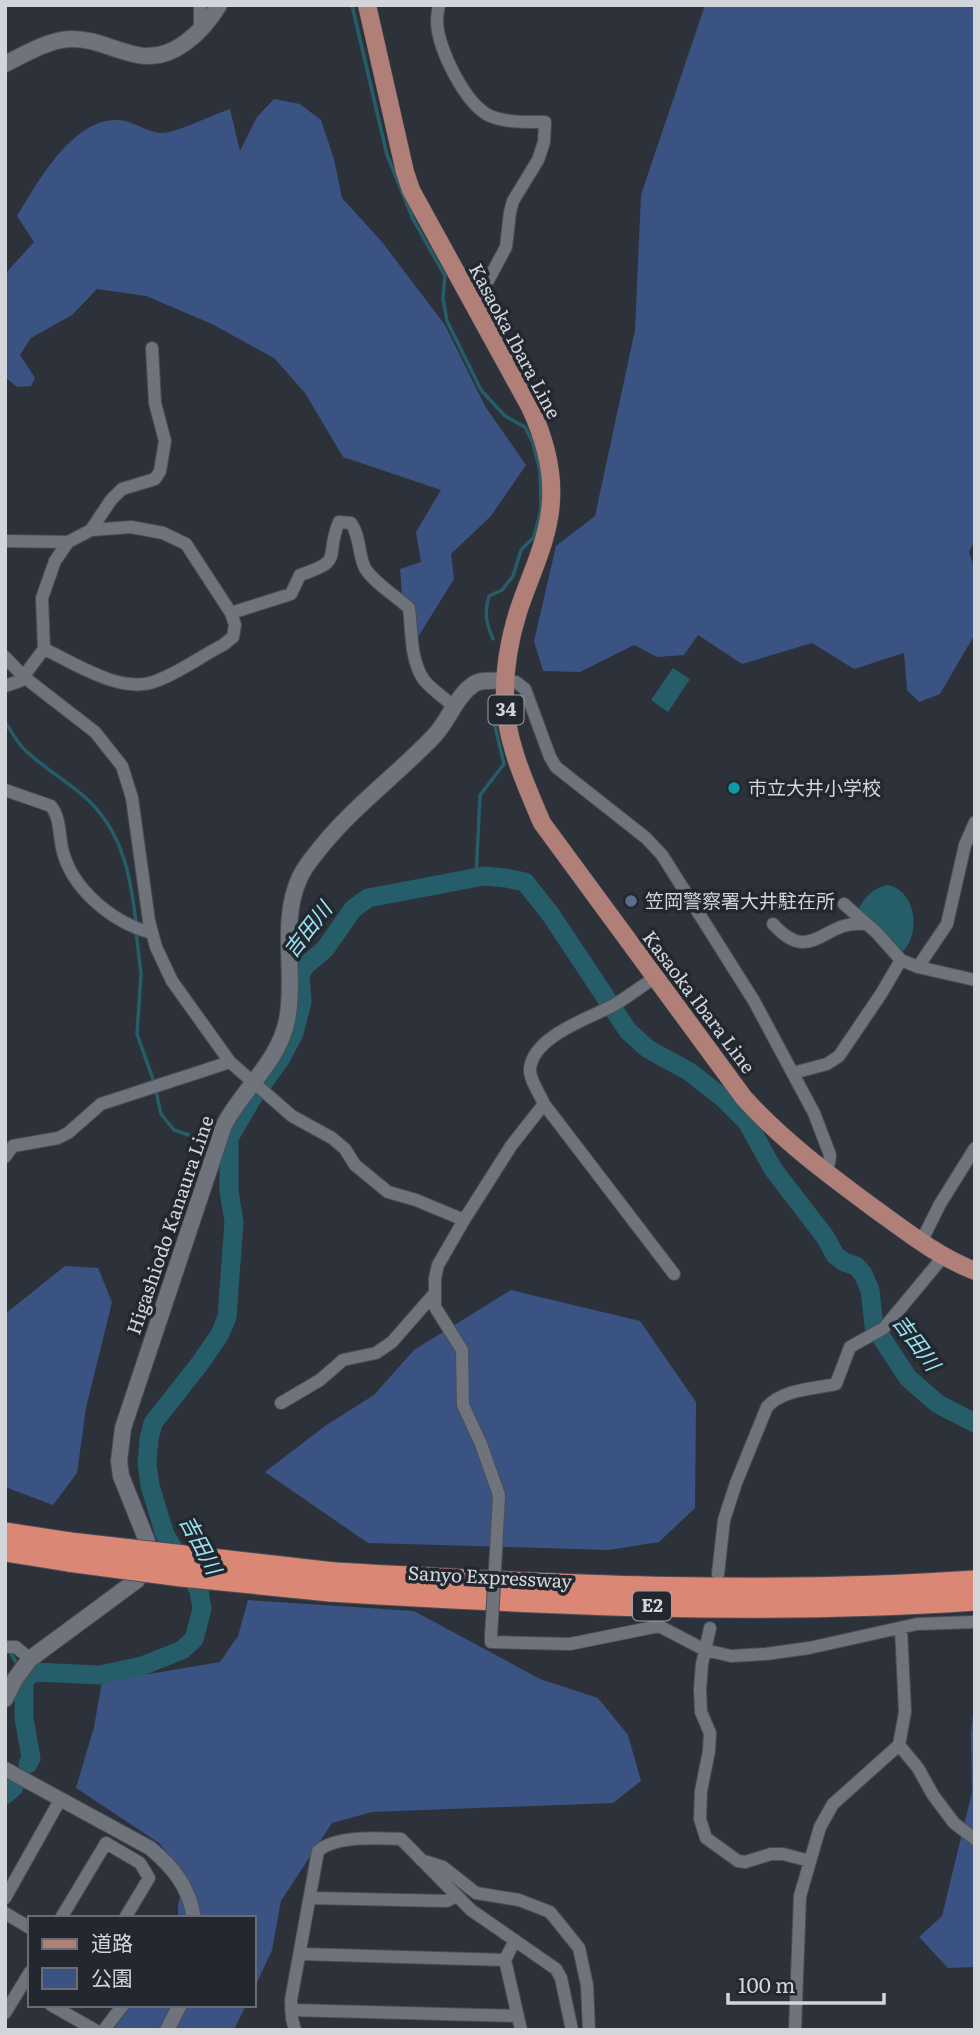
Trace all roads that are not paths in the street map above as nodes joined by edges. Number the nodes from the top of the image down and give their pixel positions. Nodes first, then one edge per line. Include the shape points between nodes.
1 (200, 5) edge
2 (219, 5) edge
3 (367, 5) edge
4 (439, 5) edge
5 (200, 29) junction
6 (5, 64) edge
7 (495, 342) junction
8 (152, 348) dead end
9 (91, 530) junction
10 (5, 541) edge
11 (68, 542) junction
12 (231, 613) junction
13 (44, 649) junction
14 (5, 657) edge
15 (24, 677) junction
16 (505, 681) junction
17 (5, 686) edge
18 (454, 707) junction
19 (5, 790) edge
20 (975, 822) edge
21 (844, 904) dead end
22 (773, 924) dead end
23 (865, 924) junction
24 (142, 930) junction
25 (901, 960) junction
26 (918, 967) junction
27 (655, 978) junction
28 (975, 980) edge
29 (230, 1062) junction
30 (793, 1073) junction
31 (259, 1086) junction
32 (544, 1104) junction
33 (975, 1148) edge
34 (5, 1157) edge
35 (823, 1170) junction
36 (464, 1220) junction
37 (920, 1242) junction
38 (943, 1257) junction
39 (975, 1271) edge
40 (674, 1274) dead end
41 (434, 1294) junction
42 (281, 1403) dead end
43 (5, 1533) edge
44 (5, 1551) edge
45 (69, 1552) junction
46 (718, 1574) dead end
47 (975, 1581) edge
48 (332, 1582) junction
49 (975, 1600) edge
50 (975, 1622) edge
51 (710, 1628) dead end
52 (901, 1628) junction
53 (9, 1646) edge
54 (705, 1650) junction
55 (30, 1659) junction
56 (5, 1699) edge
57 (899, 1745) junction
58 (5, 1769) edge
59 (60, 1800) junction
60 (975, 1839) edge
61 (420, 1860) junction
62 (810, 1861) junction
63 (456, 1896) junction
64 (5, 1898) edge
65 (312, 1898) junction
66 (5, 1913) edge
67 (62, 1916) edge
68 (126, 1916) edge
69 (194, 1916) edge
70 (28, 1927) edge
71 (515, 1940) junction
72 (301, 1954) junction
73 (505, 1960) junction
74 (25, 1991) edge
75 (55, 2007) edge
76 (121, 2007) edge
77 (179, 2007) edge
78 (291, 2010) junction
79 (5, 2013) edge
80 (517, 2016) junction
81 (95, 2030) edge
82 (104, 2030) edge
83 (167, 2030) edge
84 (295, 2030) edge
85 (520, 2030) edge
86 (572, 2030) edge
87 (589, 2030) edge
88 (795, 2030) edge

1 - 5 street
2 - 5 main road
3 - 7 main road, Kasaoka Ibara Line / 34 via 404,172
4 - 7 street via 437,21 452,70 477,105 500,119 545,122 538,160 513,201 506,247 483,290 496,330
5 - 6 main road via 165,54 138,56 73,39 50,43
7 - 16 main road, Kasaoka Ibara Line / 34 via 538,425 551,483 544,540 512,631
8 - 9 street via 155,403 164,441 160,471 155,479 122,489
9 - 11 street
9 - 12 street via 131,527 176,538 186,544
10 - 11 street
11 - 13 street via 55,561 42,597
12 - 13 street via 233,637 156,682 132,684 96,675
12 - 18 street via 291,594 300,575 324,568 330,561 339,522 351,523 368,573 409,608 420,674
13 - 15 street
14 - 15 street
15 - 17 street
15 - 24 street via 95,732 122,766 132,799
16 - 18 main road, Higashiodo Kanaura Line via 475,684
16 - 27 main road, Kasaoka Ibara Line / 34 via 512,740 522,778 542,823
16 - 30 street via 516,682 525,690 556,767 662,855 754,1001
18 - 31 main road, Higashiodo Kanaura Line via 433,738 338,827 300,877 290,922 286,1022
19 - 24 street via 51,806 63,855 78,879 104,911
20 - 26 street via 965,845 947,924
21 - 23 street
22 - 23 street via 785,937 805,943 848,924
23 - 25 street
24 - 29 street
25 - 26 street
25 - 30 street via 839,1056
26 - 28 street
27 - 32 street via 551,1038 534,1059 530,1073
27 - 35 main road, Kasaoka Ibara Line / 34 via 744,1098 766,1123
29 - 31 street
29 - 34 street via 101,1104 68,1133 13,1146
30 - 35 street via 830,1155
31 - 36 street via 292,1116 332,1138 388,1192
31 - 55 main road, Higashiodo Kanaura Line via 230,1114 217,1146 123,1428 121,1476 147,1541 146,1560 137,1580
32 - 36 street
32 - 40 street
33 - 37 street
35 - 37 main road, Kasaoka Ibara Line / 34
36 - 41 street via 438,1265
37 - 38 main road, Kasaoka Ibara Line / 34
38 - 39 main road, Kasaoka Ibara Line / 34
38 - 46 street via 884,1328 850,1347 836,1384 787,1394 768,1407 724,1520
41 - 42 street via 376,1353 343,1360
41 - 54 street, bridge via 435,1307 462,1350 463,1405 499,1495 491,1642 570,1644 659,1626
43 - 45 highway, Sanyo Expressway / E2
44 - 45 highway, Sanyo Expressway / E2
45 - 48 highway, Sanyo Expressway / E2, bridge via 181,1576
47 - 48 highway, Sanyo Expressway / E2 via 736,1589
48 - 49 highway, Sanyo Expressway / E2 via 569,1605 721,1608
50 - 52 street
51 - 54 street
52 - 54 street via 766,1654 731,1656
52 - 57 street via 905,1712
53 - 55 street
54 - 62 street via 701,1712 710,1733 700,1819 706,1838 745,1863 771,1854
55 - 56 main road, Higashiodo Kanaura Line
57 - 60 street via 954,1823
57 - 62 street via 833,1804
58 - 59 street
59 - 64 street
59 - 69 street via 150,1848 170,1865 184,1883
61 - 63 street
61 - 65 street via 401,1839 360,1838 324,1847 318,1851
61 - 87 street via 443,1867 476,1893 519,1900 550,1912 579,1948
62 - 88 street via 798,1915
63 - 65 street via 447,1901
63 - 71 street
65 - 72 street
66 - 70 street
67 - 68 street via 106,1843 139,1863 149,1878
71 - 73 street
71 - 86 street via 556,1969
72 - 73 street
72 - 78 street
73 - 80 street
74 - 79 street
75 - 81 street
76 - 82 street
77 - 83 street
78 - 80 street
78 - 84 street
80 - 85 street

